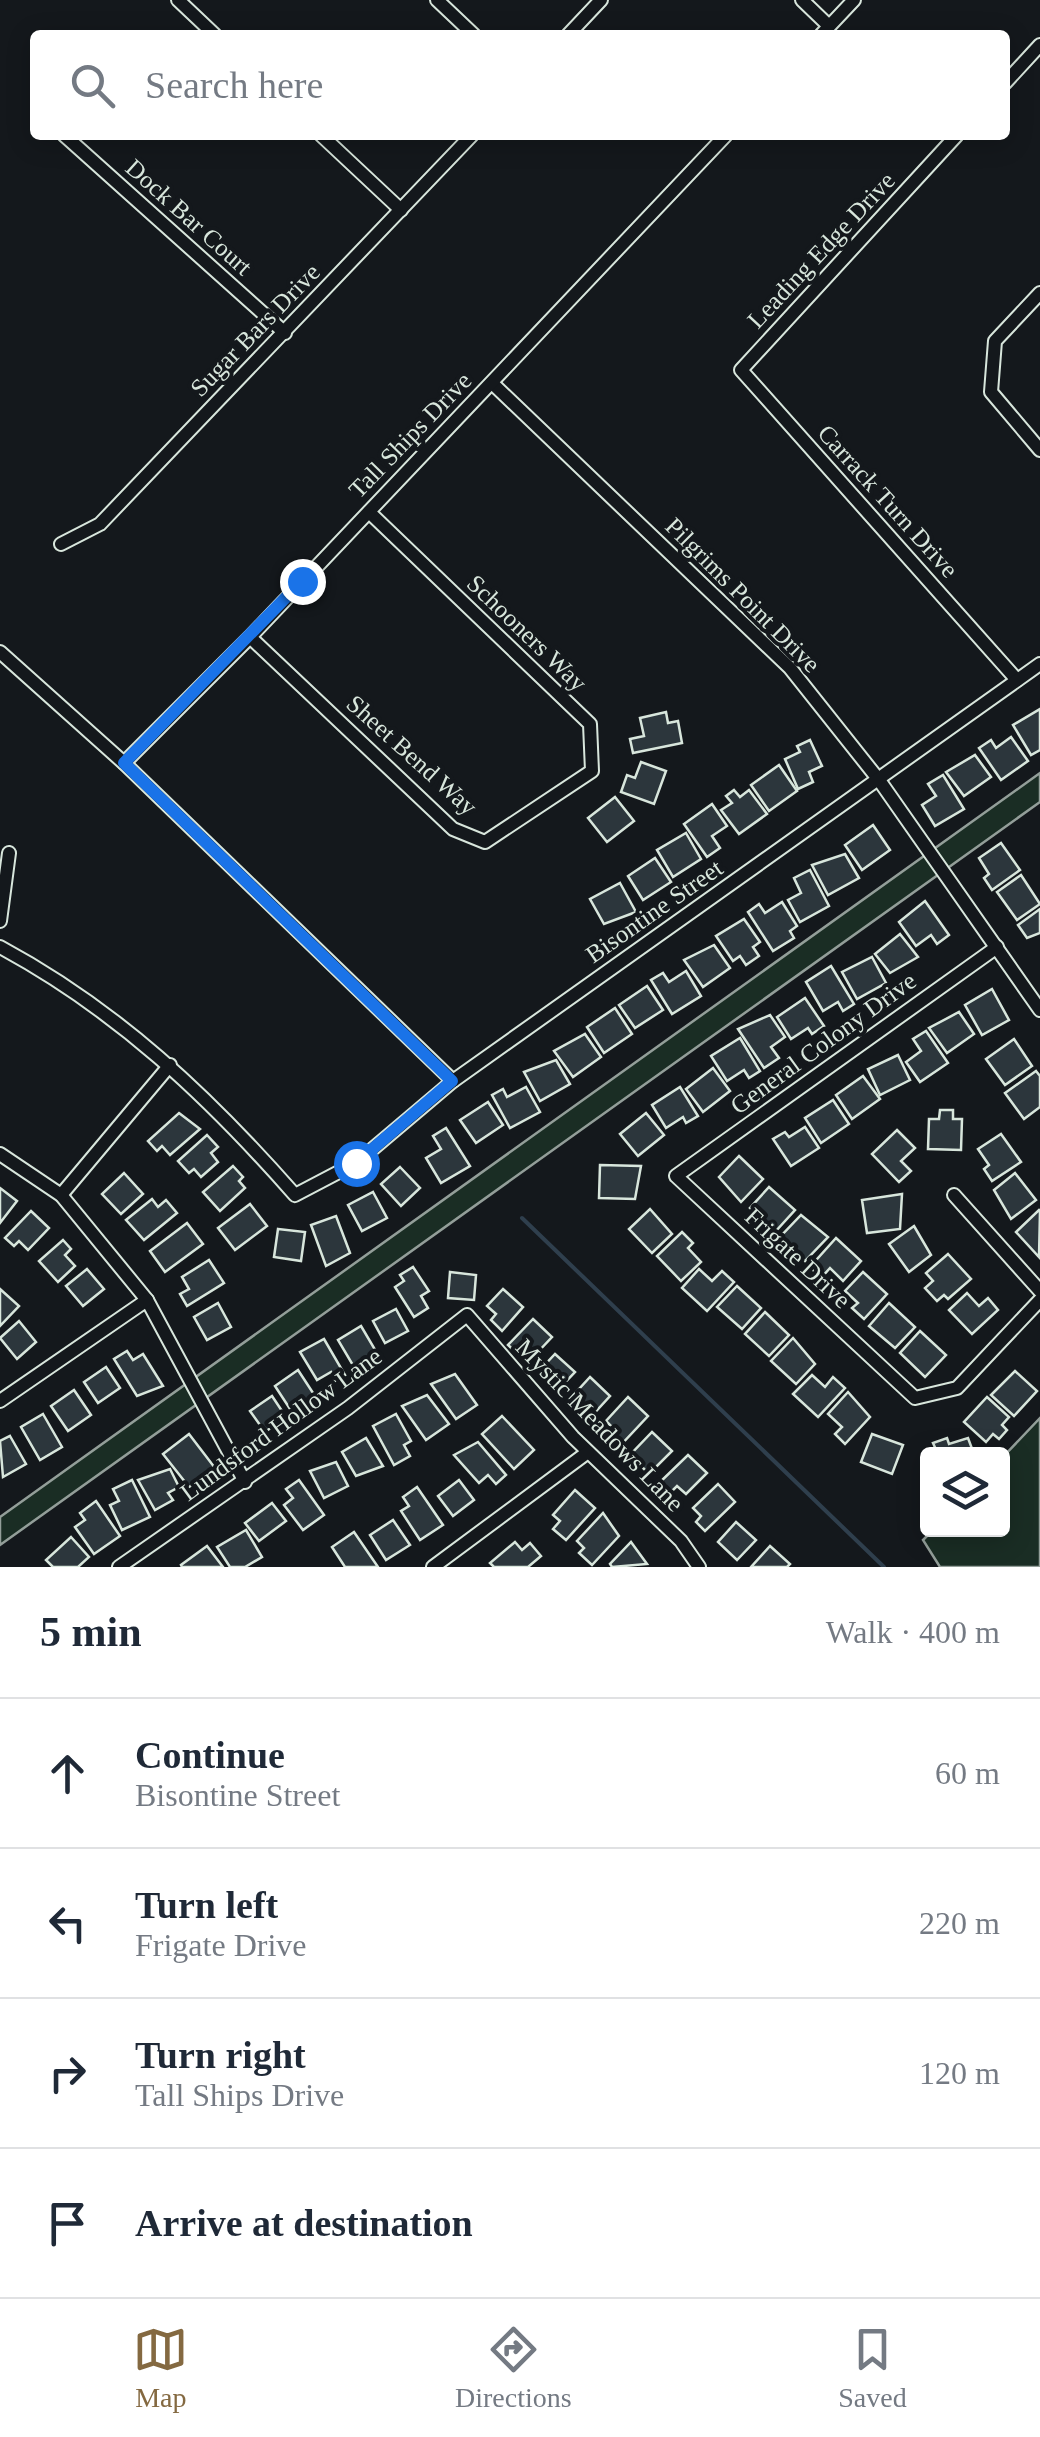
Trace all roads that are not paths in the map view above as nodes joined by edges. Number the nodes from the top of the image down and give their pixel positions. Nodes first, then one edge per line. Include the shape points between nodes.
1 (178, 0) edge
2 (437, 0) edge
3 (601, 0) edge
4 (802, 0) edge
5 (854, 0) edge
6 (210, 30) edge
7 (469, 30) edge
8 (573, 30) edge
9 (825, 30) edge
10 (1040, 45) edge
11 (1010, 78) edge
12 (70, 140) edge
13 (326, 140) edge
14 (467, 140) edge
15 (721, 140) edge
16 (952, 140) edge
17 (401, 210) junction
18 (1040, 293) edge
19 (285, 333) junction
20 (758, 352) joint
21 (492, 382) junction
22 (1040, 450) edge
23 (369, 512) junction
24 (62, 544) dead end
25 (250, 637) junction
26 (0, 652) edge
27 (1040, 664) edge
28 (1017, 680) junction
29 (124, 763) junction
30 (878, 780) junction
31 (558, 794) joint
32 (9, 854) dead end
33 (0, 921) edge
34 (996, 947) junction
35 (0, 948) edge
36 (1040, 1010) edge
37 (170, 1065) junction
38 (452, 1081) junction
39 (0, 1154) edge
40 (676, 1176) joint
41 (61, 1195) junction
42 (954, 1195) dead end
43 (1040, 1291) edge
44 (146, 1300) junction
45 (1040, 1300) edge
46 (467, 1316) joint
47 (0, 1399) edge
48 (588, 1452) junction
49 (245, 1482) junction
50 (451, 1562) edge
51 (119, 1567) edge
52 (433, 1567) edge
53 (699, 1567) edge

1 - 6 street
2 - 7 street
3 - 8 street
4 - 9 street
5 - 9 street
10 - 11 street
12 - 19 street, Dock Bar Court
13 - 17 street
14 - 17 street, Sugar Bars Drive
15 - 21 street, Tall Ships Drive
16 - 20 street, Leading Edge Drive
17 - 19 street, Sugar Bars Drive
18 - 22 street via 994,341 992,392
19 - 24 street, Sugar Bars Drive via 100,524
20 - 28 street, Carrack Turn Drive via 741,370
21 - 23 street, Tall Ships Drive
21 - 30 street, Pilgrims Point Drive via 790,668
23 - 25 street, Tall Ships Drive
23 - 31 street, Schooners Way via 590,724 592,772
25 - 29 street, Tall Ships Drive
25 - 31 street, Sheet Bend Way via 453,829 485,842
26 - 29 street
27 - 28 street, Bisontine Street
28 - 30 street, Bisontine Street
29 - 38 street
30 - 34 street, Pilgrims Point Drive
30 - 38 street, Bisontine Street
32 - 33 street
34 - 36 street, Pilgrims Point Drive
34 - 40 street, General Colony Drive
35 - 37 street via 58,979
37 - 38 street, Bisontine Street via 296,1195 356,1163
37 - 41 street
39 - 41 street
40 - 45 street, Frigate Drive via 915,1398 957,1388
41 - 44 street
42 - 43 street
44 - 47 street
44 - 49 street
46 - 48 street, Mystic Meadows Lane
46 - 49 street, Lundsford Hollow Lane
48 - 50 street
48 - 53 street, Mystic Meadows Lane via 681,1541
49 - 51 street, Lundsford Hollow Lane
50 - 52 street

